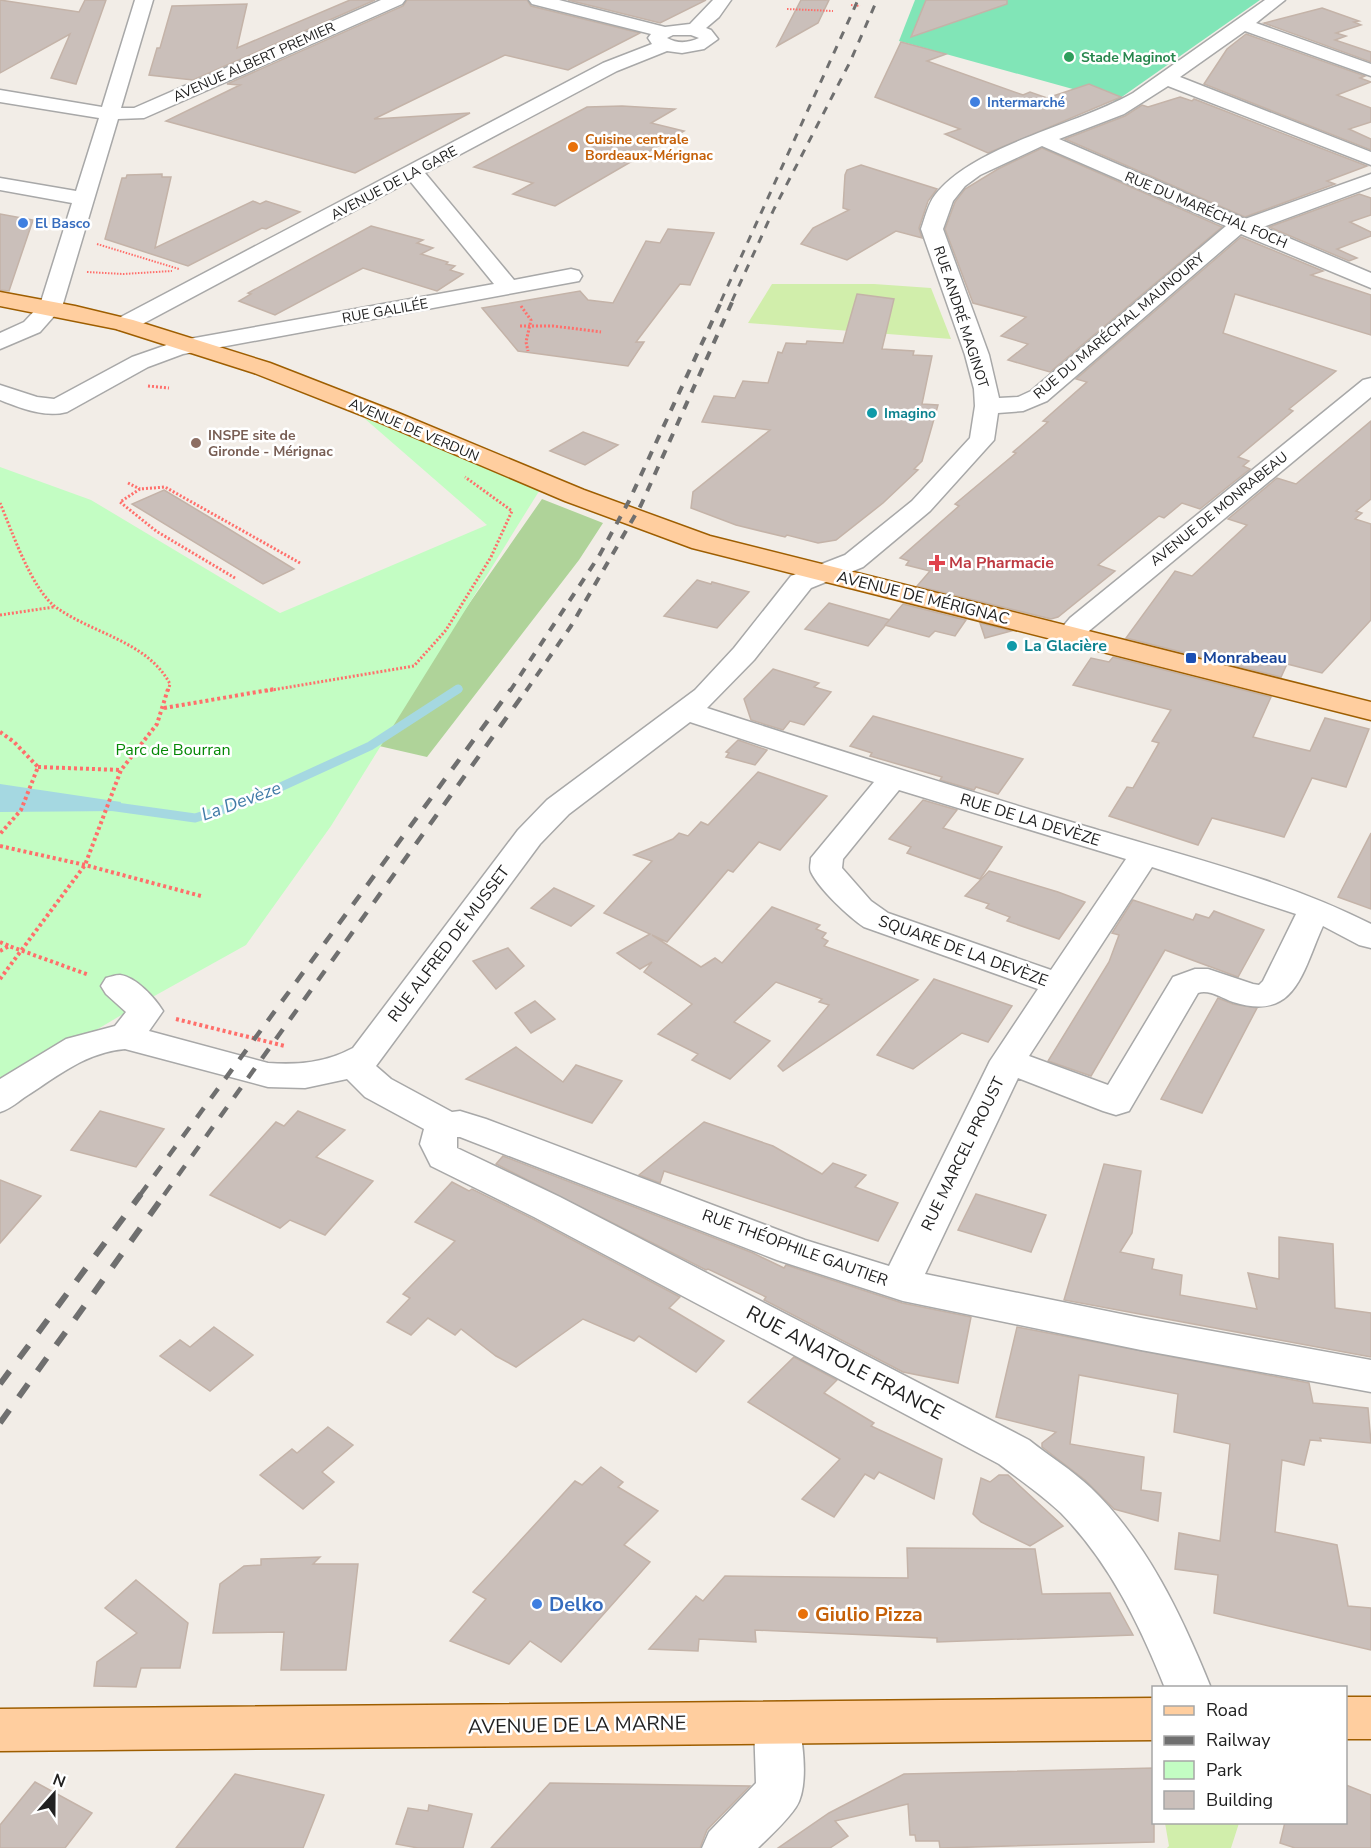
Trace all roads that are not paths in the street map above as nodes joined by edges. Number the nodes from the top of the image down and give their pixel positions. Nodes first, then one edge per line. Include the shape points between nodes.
1 (144, 0) edge
2 (396, 0) edge
3 (538, 0) edge
4 (722, 0) edge
5 (1276, 0) edge
6 (1243, 24) junction
7 (665, 38) junction
8 (1371, 70) edge
9 (1168, 79) junction
10 (0, 96) edge
11 (110, 114) junction
12 (1042, 139) junction
13 (1371, 159) edge
14 (414, 173) junction
15 (1371, 180) edge
16 (0, 184) edge
17 (84, 199) junction
18 (1245, 227) junction
19 (571, 276) dead end
20 (1371, 281) edge
21 (509, 288) junction
22 (0, 298) edge
23 (51, 307) junction
24 (124, 324) junction
25 (0, 342) edge
26 (199, 346) junction
27 (1371, 385) edge
28 (0, 392) edge
29 (987, 406) junction
30 (824, 573) junction
31 (1069, 636) junction
32 (686, 711) junction
33 (1371, 711) edge
34 (893, 778) junction
35 (1143, 855) junction
36 (1315, 909) junction
37 (1371, 937) edge
38 (1057, 984) junction
39 (118, 986) road end
40 (135, 1024) junction
41 (1008, 1061) junction
42 (353, 1065) junction
43 (0, 1099) edge
44 (447, 1125) junction
45 (903, 1286) junction
46 (1371, 1376) edge
47 (1187, 1686) edge
48 (1347, 1718) edge
49 (1371, 1718) edge
50 (1152, 1719) edge
51 (777, 1723) junction
52 (0, 1730) edge
53 (726, 1848) edge

1 - 11 street
2 - 11 street, AVENUE ALBERT PREMIER via 137,114
3 - 7 street
4 - 7 street, AVENUE DE LA GARE via 693,30
5 - 6 street, RUE ANDRÉ MAGINOT
6 - 8 street
6 - 9 street, RUE ANDRÉ MAGINOT
7 - 14 street, AVENUE DE LA GARE
9 - 12 street, RUE ANDRÉ MAGINOT via 1117,110
9 - 13 street
10 - 11 street, AVENUE ALBERT PREMIER
11 - 17 street
12 - 18 street, RUE DU MARÉCHAL FOCH
12 - 29 street, RUE ANDRÉ MAGINOT via 958,182 943,199 932,229 976,355
14 - 21 street
14 - 24 street, AVENUE DE LA GARE
15 - 18 street, RUE DU MARÉCHAL MAUNOURY
16 - 17 street
17 - 23 street
18 - 20 street, RUE DU MARÉCHAL FOCH
18 - 29 street, RUE DU MARÉCHAL MAUNOURY via 1234,230 1039,396 1023,404
19 - 21 street, RUE GALILÉE
21 - 26 street, RUE GALILÉE
22 - 23 main road, AVENUE DE VERDUN
23 - 24 main road, AVENUE DE VERDUN
23 - 25 street via 32,327
24 - 26 main road, AVENUE DE VERDUN
26 - 28 street, RUE GALILÉE via 178,348 141,362 58,408
26 - 30 main road, AVENUE DE VERDUN via 342,399 647,524
27 - 31 street, AVENUE DE MONRABEAU
29 - 30 street, RUE ANDRÉ MAGINOT via 982,440 921,506 854,561
30 - 31 main road, AVENUE DE MÉRIGNAC
30 - 32 street, RUE ALFRED DE MUSSET via 801,582 737,662
31 - 33 main road, AVENUE DE MÉRIGNAC
32 - 34 street, RUE DE LA DEVÈZE
32 - 42 street, RUE ALFRED DE MUSSET via 558,807 529,837 372,1048
34 - 35 street, RUE DE LA DEVÈZE
34 - 38 street, SQUARE DE LA DEVÈZE via 827,858 826,870 859,908 876,920
35 - 36 street, RUE DE LA DEVÈZE
35 - 38 street
36 - 37 street, RUE DE LA DEVÈZE
36 - 41 street, RUE MARCEL PROUST via 1272,995 1252,995 1198,980 1185,985 1116,1102
38 - 41 street
39 - 40 street
40 - 42 street, RUE ALFRED DE MUSSET via 268,1075 291,1078
40 - 43 street, RUE ALFRED DE MUSSET via 87,1042
41 - 45 street, RUE MARCEL PROUST via 908,1266
42 - 44 street, RUE THÉOPHILE GAUTIER via 378,1088
44 - 45 street, RUE THÉOPHILE GAUTIER via 473,1128 791,1250
44 - 47 street, RUE ANATOLE FRANCE via 437,1140 444,1157 1014,1452 1081,1506 1133,1574
45 - 46 street, RUE THÉOPHILE GAUTIER
48 - 49 main road
50 - 51 main road, AVENUE DE LA MARNE
51 - 52 main road, AVENUE DE LA MARNE
51 - 53 street via 780,1791

